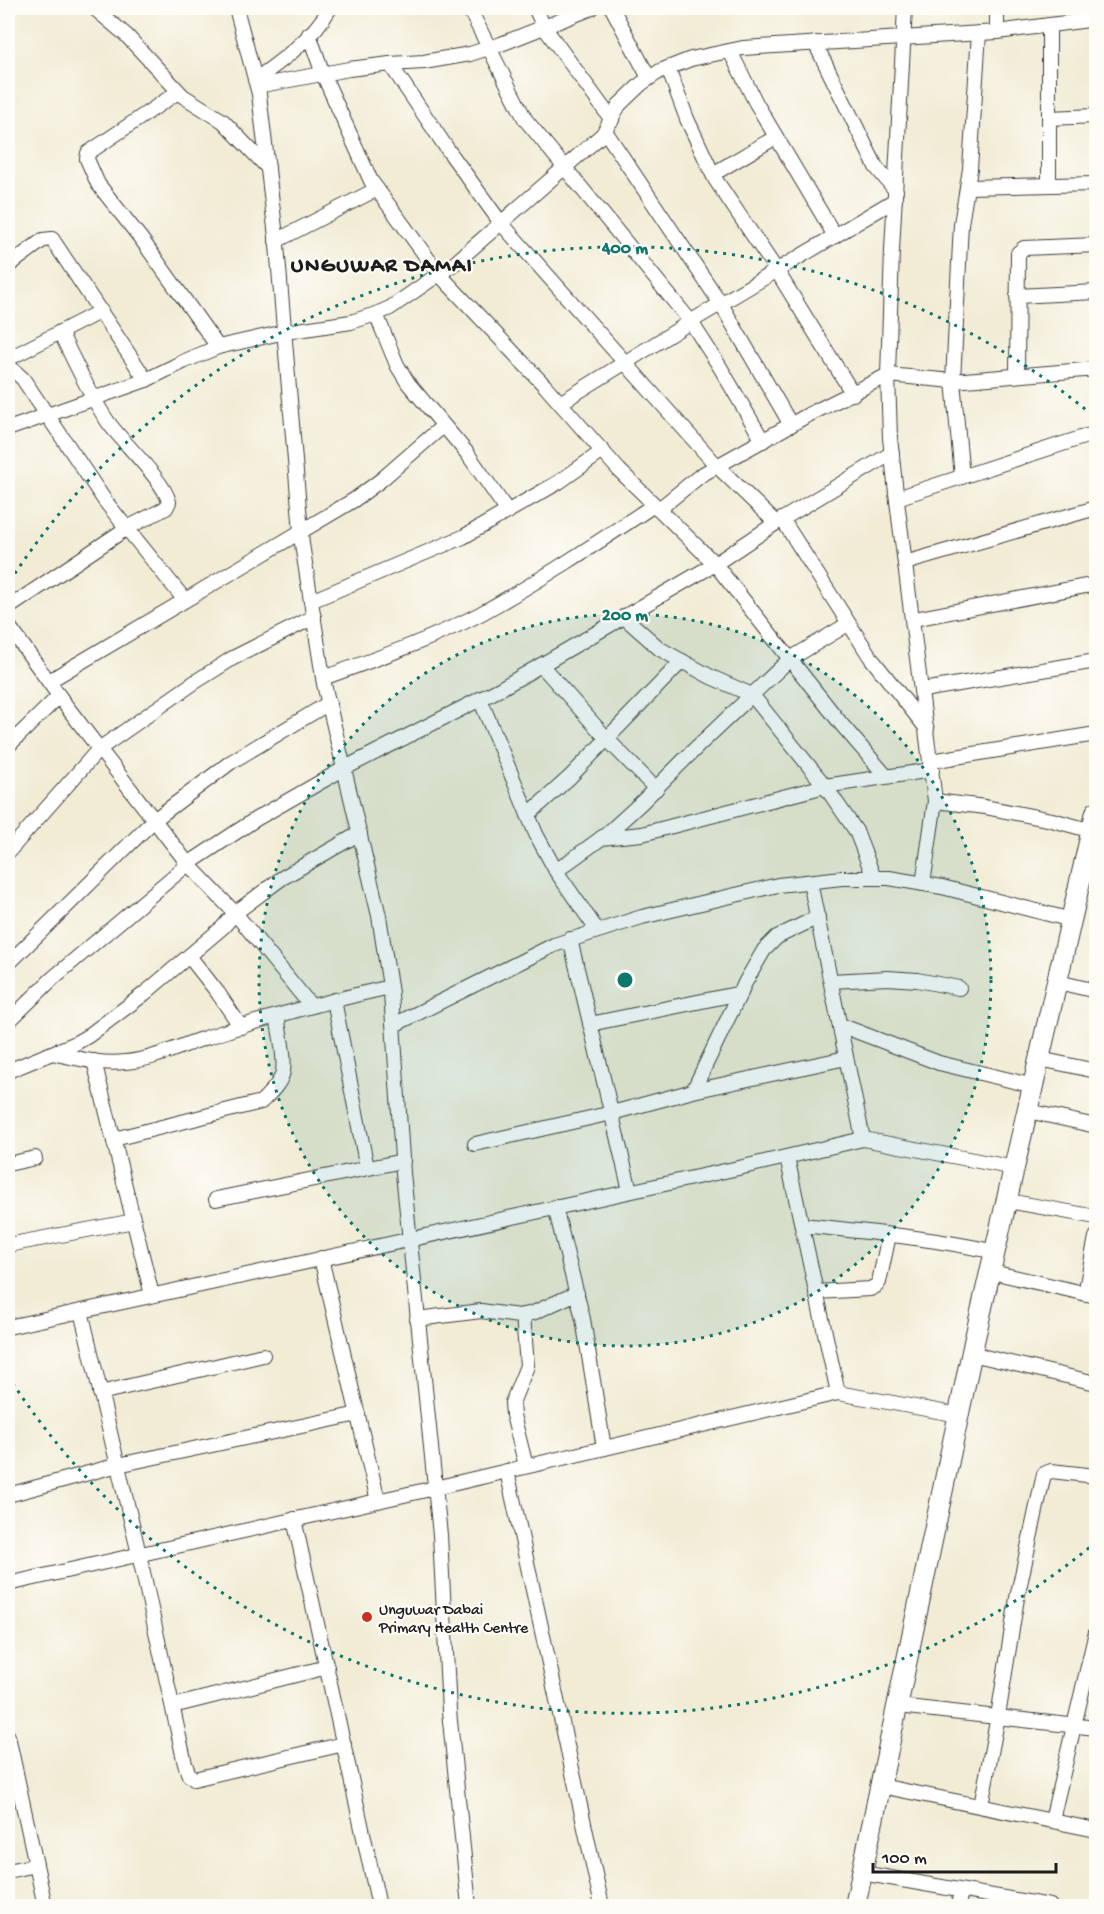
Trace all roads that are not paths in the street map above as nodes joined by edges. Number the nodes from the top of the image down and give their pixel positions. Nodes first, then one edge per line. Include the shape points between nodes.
1 (94, 8) edge
2 (236, 8) edge
3 (330, 8) edge
4 (469, 8) edge
5 (535, 8) edge
6 (592, 8) edge
7 (612, 8) edge
8 (997, 8) edge
9 (903, 10) edge
10 (1076, 14) edge
11 (1096, 19) edge
12 (1049, 25) junction
13 (544, 27) junction
14 (997, 32) junction
15 (979, 33) junction
16 (309, 34) junction
17 (905, 37) junction
18 (815, 43) junction
19 (488, 48) junction
20 (730, 51) junction
21 (390, 64) junction
22 (668, 68) junction
23 (323, 74) junction
24 (649, 78) junction
25 (256, 83) junction
26 (178, 92) junction
27 (1096, 116) edge
28 (1049, 118) junction
29 (608, 126) junction
30 (776, 137) junction
31 (268, 168) junction
32 (564, 168) junction
33 (712, 174) junction
34 (1096, 184) edge
35 (1050, 185) junction
36 (966, 187) junction
37 (377, 189) junction
38 (895, 196) junction
39 (501, 223) junction
40 (836, 236) junction
41 (276, 241) junction
42 (1096, 245) edge
43 (8, 266) edge
44 (777, 271) junction
45 (439, 274) junction
46 (1096, 292) edge
47 (1017, 296) junction
48 (721, 304) junction
49 (101, 311) junction
50 (376, 314) junction
51 (690, 322) junction
52 (60, 332) junction
53 (285, 332) junction
54 (218, 347) junction
55 (8, 359) edge
56 (626, 363) junction
57 (8, 365) edge
58 (1096, 369) edge
59 (888, 375) junction
60 (1017, 375) junction
61 (146, 380) junction
62 (953, 381) junction
63 (853, 394) junction
64 (95, 399) junction
65 (560, 403) junction
66 (46, 415) junction
67 (791, 425) junction
68 (443, 426) junction
69 (8, 429) edge
70 (1096, 433) edge
71 (762, 441) junction
72 (603, 452) junction
73 (892, 453) junction
74 (717, 466) junction
75 (962, 477) junction
76 (897, 498) junction
77 (657, 507) junction
78 (1096, 508) edge
79 (508, 512) junction
80 (779, 521) junction
81 (127, 528) junction
82 (301, 530) junction
83 (905, 563) junction
84 (715, 564) junction
85 (1096, 584) edge
86 (184, 599) junction
87 (311, 601) junction
88 (8, 608) edge
89 (314, 617) junction
90 (624, 617) junction
91 (914, 619) junction
92 (848, 624) junction
93 (8, 625) edge
94 (790, 659) junction
95 (1096, 661) edge
96 (682, 662) junction
97 (541, 665) junction
98 (323, 678) junction
99 (49, 681) junction
100 (923, 690) junction
101 (752, 695) junction
102 (59, 696) junction
103 (480, 699) junction
104 (329, 703) junction
105 (927, 729) junction
106 (1096, 734) edge
107 (607, 739) junction
108 (8, 746) edge
109 (99, 749) junction
110 (931, 766) junction
111 (345, 768) junction
112 (886, 776) junction
113 (825, 786) junction
114 (656, 789) junction
115 (935, 801) junction
116 (1096, 812) edge
117 (528, 815) junction
118 (154, 820) junction
119 (1095, 832) edge
120 (360, 833) junction
121 (601, 838) junction
122 (8, 852) edge
123 (188, 864) junction
124 (556, 871) junction
125 (874, 878) junction
126 (810, 882) junction
127 (923, 884) junction
128 (234, 914) junction
129 (818, 917) junction
130 (1072, 920) junction
131 (597, 930) junction
132 (570, 939) junction
133 (189, 956) junction
134 (8, 964) edge
135 (831, 981) junction
136 (1058, 982) junction
137 (390, 987) junction
138 (959, 988) dead end
139 (1096, 991) edge
140 (741, 993) junction
141 (334, 1000) junction
142 (311, 1006) junction
143 (277, 1016) junction
144 (8, 1022) edge
145 (590, 1024) junction
146 (394, 1025) junction
147 (840, 1025) junction
148 (241, 1027) junction
149 (52, 1053) junction
150 (846, 1058) junction
151 (1040, 1059) junction
152 (94, 1061) junction
153 (8, 1071) edge
154 (1096, 1071) edge
155 (1034, 1086) junction
156 (693, 1091) junction
157 (1028, 1111) junction
158 (612, 1113) junction
159 (1096, 1126) edge
160 (114, 1139) junction
161 (863, 1139) junction
162 (475, 1144) dead end
163 (788, 1157) junction
164 (35, 1158) dead end
165 (403, 1161) junction
166 (8, 1164) edge
167 (367, 1168) junction
168 (1015, 1168) junction
169 (630, 1191) junction
170 (216, 1198) dead end
171 (1008, 1201) junction
172 (555, 1207) junction
173 (1096, 1217) edge
174 (134, 1221) junction
175 (802, 1225) junction
176 (889, 1235) junction
177 (1096, 1237) edge
178 (410, 1238) junction
179 (8, 1245) edge
180 (996, 1252) junction
181 (321, 1258) junction
182 (992, 1272) junction
183 (816, 1292) junction
184 (577, 1293) junction
185 (152, 1295) junction
186 (1091, 1295) edge
187 (81, 1311) junction
188 (523, 1315) junction
189 (417, 1319) junction
190 (8, 1327) edge
191 (972, 1354) junction
192 (263, 1355) dead end
193 (1096, 1383) edge
194 (100, 1393) junction
195 (838, 1393) junction
196 (358, 1414) junction
197 (959, 1415) junction
198 (604, 1448) junction
199 (118, 1465) junction
200 (526, 1466) junction
201 (507, 1471) junction
202 (1096, 1476) edge
203 (435, 1488) junction
204 (8, 1495) edge
205 (378, 1501) junction
206 (294, 1519) junction
207 (139, 1554) junction
208 (8, 1584) edge
209 (1096, 1633) edge
210 (327, 1667) junction
211 (173, 1706) junction
212 (898, 1706) junction
213 (998, 1716) junction
214 (1074, 1724) junction
215 (1096, 1728) edge
216 (8, 1736) edge
217 (344, 1744) junction
218 (881, 1786) junction
219 (981, 1806) junction
220 (1052, 1820) junction
221 (1096, 1830) edge
222 (36, 1865) junction
223 (8, 1871) edge
224 (862, 1873) junction
225 (961, 1891) junction
226 (45, 1906) edge
227 (380, 1906) edge
228 (469, 1906) edge
229 (602, 1906) edge
230 (855, 1906) edge
231 (958, 1906) edge
232 (1050, 1906) edge

1 - 26 street via 126,35
2 - 25 street
3 - 16 street
4 - 19 street
5 - 13 street
6 - 13 street
7 - 24 street
8 - 14 street
9 - 17 street
10 - 11 street
10 - 12 street
12 - 14 street
12 - 28 street
13 - 19 street
13 - 29 street
14 - 15 street
15 - 17 street
15 - 36 street
16 - 23 street
16 - 25 street
17 - 18 street
17 - 38 street
18 - 20 street
18 - 38 street via 876,167
19 - 21 street via 424,62
19 - 32 street via 525,119
20 - 22 street
20 - 30 street
21 - 23 street
21 - 39 street
22 - 24 street
22 - 33 street
23 - 25 street
23 - 37 street via 359,159
24 - 29 street via 627,96
25 - 31 street
26 - 31 street via 222,121
26 - 54 street via 88,153 87,159 98,184
27 - 28 street
28 - 35 street
29 - 32 street
29 - 48 street
30 - 33 street
30 - 40 street
31 - 41 street
32 - 39 street
32 - 51 street
33 - 44 street
34 - 35 street
35 - 36 street
36 - 62 street
37 - 41 street
37 - 45 street
38 - 40 street
38 - 59 street
39 - 45 street
39 - 56 street
40 - 44 street
41 - 53 street
42 - 47 street via 1024,248 1018,253
43 - 49 street via 43,240 51,239
44 - 48 street
44 - 63 street
45 - 50 street
45 - 65 street
46 - 47 street
47 - 60 street
48 - 51 street
48 - 67 street
49 - 52 street
49 - 61 street
50 - 53 street
50 - 68 street via 397,365
51 - 56 street
51 - 71 street
52 - 55 street
52 - 64 street
53 - 54 street
53 - 82 street
54 - 61 street
56 - 65 street
56 - 74 street
57 - 66 street via 23,379
58 - 60 street
59 - 62 street
59 - 63 street
59 - 73 street
60 - 62 street
61 - 64 street
62 - 75 street
63 - 67 street
64 - 66 street
64 - 81 street via 108,422 168,497 166,508
65 - 72 street
66 - 69 street
66 - 81 street
67 - 71 street
68 - 79 street
68 - 82 street via 354,500
70 - 75 street
71 - 74 street
72 - 77 street
72 - 79 street
73 - 76 street
73 - 80 street
74 - 77 street
74 - 80 street
75 - 76 street
76 - 83 street
77 - 84 street
77 - 98 street via 479,614 403,649
78 - 83 street
79 - 87 street via 463,537
80 - 84 street
80 - 92 street
81 - 86 street
81 - 88 street
82 - 86 street
82 - 87 street
83 - 91 street
84 - 90 street
84 - 94 street
85 - 91 street
86 - 99 street
87 - 89 street
89 - 98 street
89 - 109 street via 195,681
90 - 96 street via 660,650
90 - 97 street
91 - 100 street
92 - 94 street
92 - 105 street
93 - 99 street
94 - 101 street
94 - 112 street
95 - 100 street
96 - 101 street
96 - 107 street
97 - 103 street
97 - 107 street
98 - 104 street
99 - 102 street
100 - 105 street
101 - 113 street
101 - 114 street
102 - 108 street
102 - 109 street
103 - 111 street
103 - 117 street
104 - 111 street
104 - 118 street via 231,762
105 - 110 street
106 - 110 street
107 - 114 street
107 - 117 street
109 - 118 street
109 - 122 street
110 - 112 street
110 - 115 street
111 - 120 street
111 - 123 street
112 - 113 street
113 - 121 street via 642,834
113 - 125 street via 856,831
114 - 121 street
115 - 119 street via 985,807
115 - 127 street
116 - 119 street
117 - 124 street
118 - 123 street
118 - 134 street
119 - 130 street
120 - 128 street via 282,878
120 - 137 street
121 - 124 street
123 - 128 street
123 - 144 street via 53,978
124 - 131 street
125 - 126 street
125 - 127 street
126 - 129 street
126 - 131 street via 778,885
127 - 130 street
128 - 133 street
128 - 142 street
129 - 135 street
129 - 140 street via 777,936 764,950
130 - 136 street
131 - 132 street
132 - 145 street
132 - 146 street
133 - 148 street
133 - 149 street via 88,1036
135 - 138 street via 888,978
135 - 147 street
136 - 139 street
136 - 151 street
137 - 141 street
137 - 146 street
140 - 145 street
140 - 156 street
141 - 142 street
141 - 167 street
142 - 143 street
143 - 148 street
143 - 160 street via 282,1074 261,1102
145 - 158 street
146 - 165 street
147 - 150 street
147 - 155 street via 931,1060
148 - 152 street via 141,1060
149 - 152 street
149 - 153 street
150 - 156 street
150 - 161 street
151 - 154 street
151 - 155 street
152 - 160 street
155 - 157 street
156 - 158 street
157 - 159 street
157 - 168 street
158 - 162 street
158 - 169 street
160 - 174 street
161 - 163 street
161 - 168 street
163 - 169 street
163 - 175 street
164 - 166 street
165 - 167 street
165 - 178 street
167 - 170 street
168 - 171 street
169 - 172 street
171 - 173 street
171 - 180 street
172 - 178 street
172 - 184 street
174 - 179 street
174 - 185 street
175 - 176 street
175 - 183 street
176 - 180 street
176 - 183 street via 876,1286
177 - 186 street
178 - 181 street
178 - 189 street
180 - 182 street
181 - 185 street
181 - 196 street
182 - 186 street
182 - 191 street
183 - 195 street
184 - 188 street
184 - 198 street
185 - 187 street
187 - 190 street
187 - 194 street
188 - 189 street via 481,1311
188 - 200 street via 527,1366 512,1403
189 - 203 street
191 - 193 street
191 - 197 street
192 - 194 street
194 - 199 street
195 - 197 street
195 - 198 street
196 - 199 street
196 - 205 street
197 - 212 street
198 - 200 street
199 - 204 street
199 - 207 street
200 - 201 street
201 - 203 street
201 - 229 street
202 - 213 street via 1051,1471 1044,1474 1017,1598
203 - 205 street
203 - 228 street via 449,1711
205 - 206 street
206 - 207 street
206 - 210 street
207 - 208 street
207 - 211 street
209 - 214 street
210 - 211 street
210 - 217 street
211 - 217 street via 185,1764 194,1779
212 - 213 street
212 - 218 street
213 - 214 street
213 - 219 street
214 - 215 street
214 - 220 street
216 - 222 street
217 - 227 street
218 - 219 street
218 - 224 street
219 - 220 street
220 - 221 street
222 - 223 street
222 - 226 street
224 - 225 street
224 - 230 street
225 - 231 street
225 - 232 street

